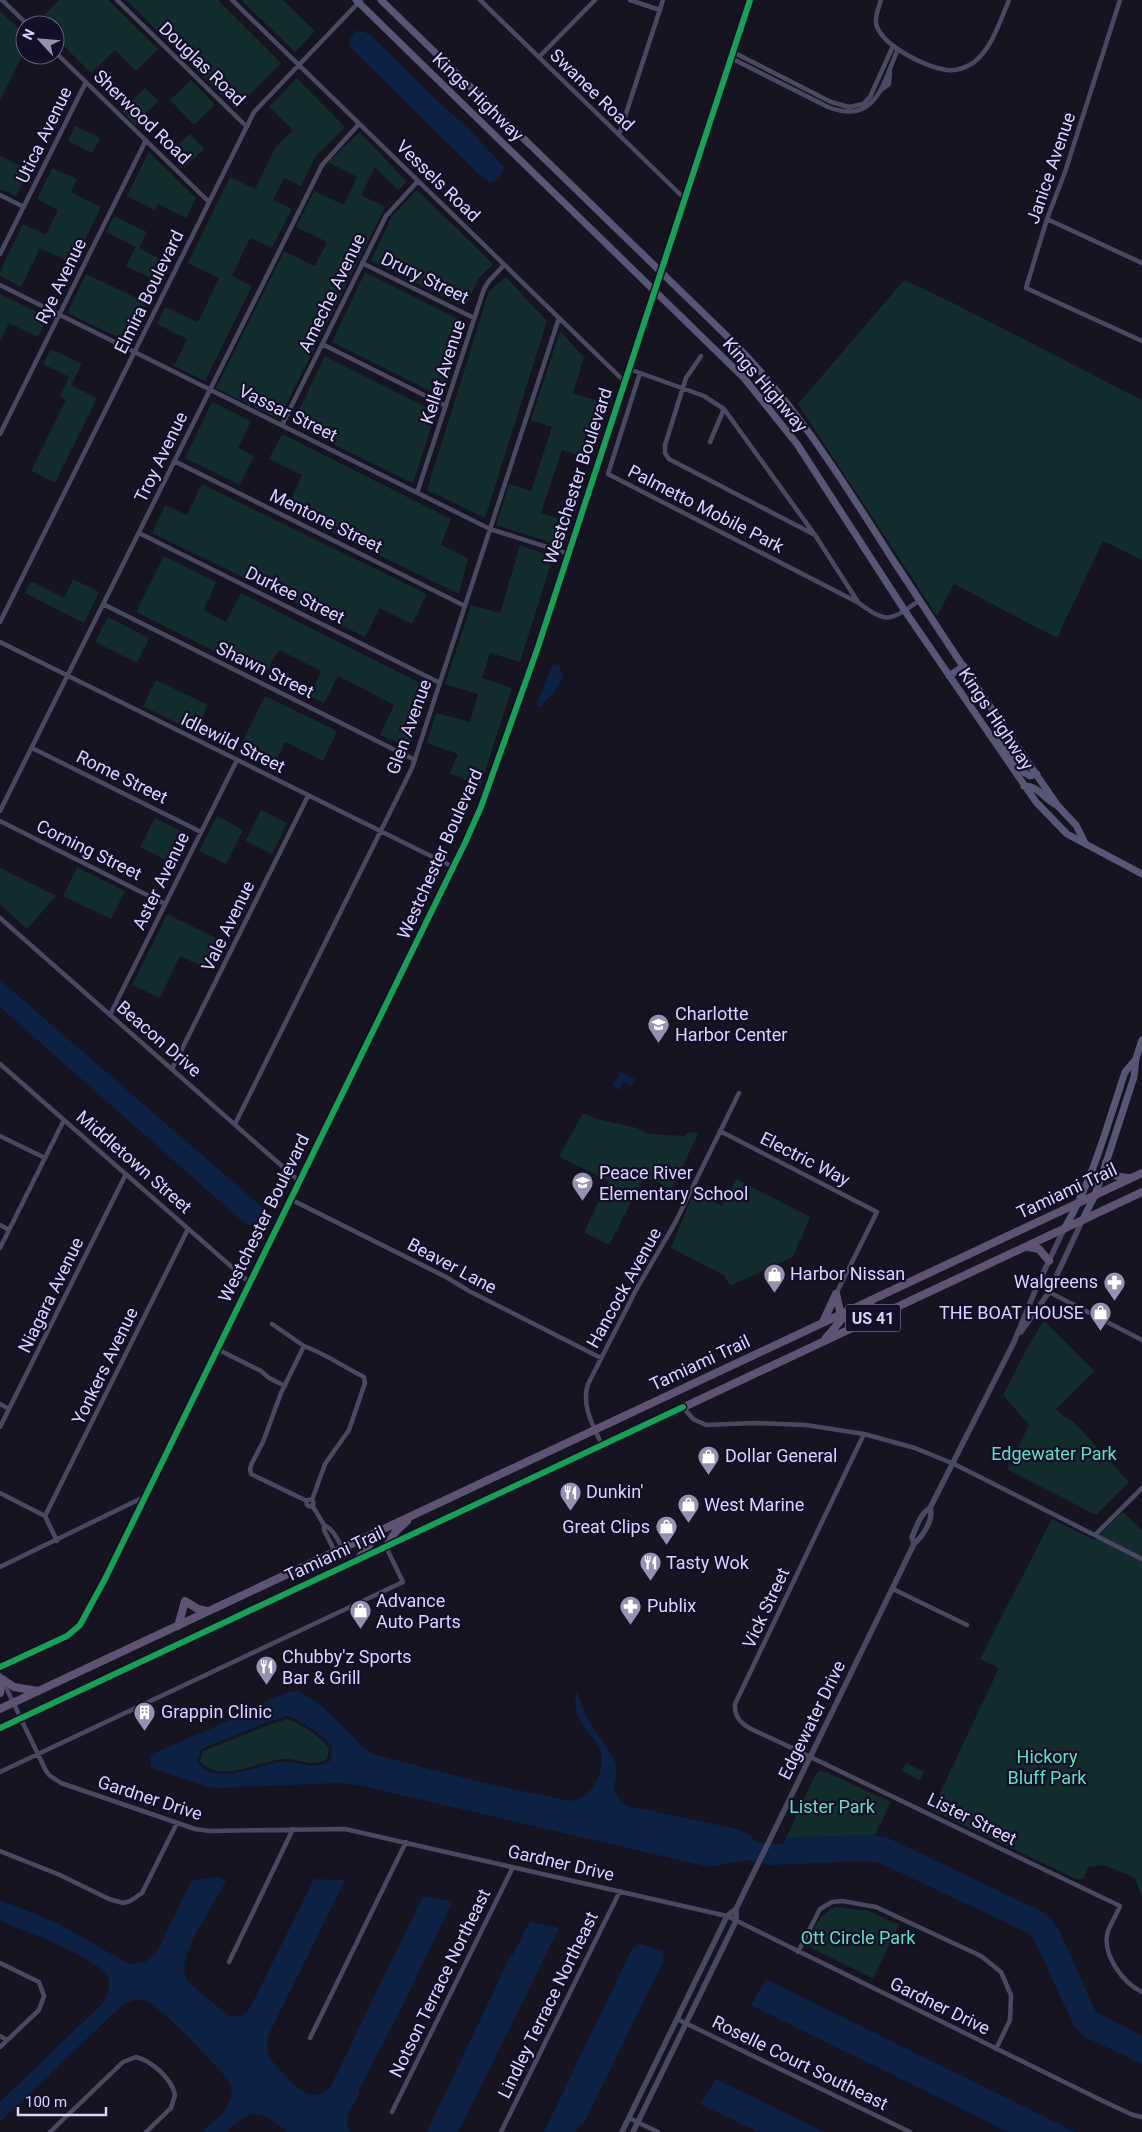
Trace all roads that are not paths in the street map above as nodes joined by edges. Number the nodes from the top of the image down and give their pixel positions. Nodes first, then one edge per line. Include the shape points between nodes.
1 (2, 0) edge
2 (117, 0) edge
3 (232, 0) edge
4 (381, 0) edge
5 (480, 0) edge
6 (595, 0) edge
7 (630, 0) edge
8 (663, 0) edge
9 (750, 0) edge
10 (881, 0) edge
11 (1009, 0) edge
12 (1120, 0) edge
13 (359, 1) edge
14 (660, 10) junction
15 (18, 15) edge
16 (893, 46) junction
17 (898, 49) junction
18 (733, 52) junction
19 (539, 57) junction
20 (731, 58) junction
21 (65, 62) edge
22 (886, 63) junction
23 (298, 65) junction
24 (890, 68) junction
25 (86, 82) junction
26 (832, 103) junction
27 (858, 106) junction
28 (830, 108) junction
29 (860, 111) junction
30 (359, 124) junction
31 (247, 126) junction
32 (619, 135) junction
33 (146, 140) junction
34 (418, 181) junction
35 (0, 195) edge
36 (684, 199) junction
37 (210, 202) junction
38 (24, 207) junction
39 (1047, 219) junction
40 (0, 254) edge
41 (362, 263) junction
42 (1142, 263) edge
43 (504, 265) junction
44 (661, 272) junction
45 (0, 285) edge
46 (655, 290) junction
47 (60, 314) junction
48 (474, 318) junction
49 (559, 318) junction
50 (1142, 341) edge
51 (322, 344) junction
52 (135, 352) junction
53 (701, 356) dead end
54 (629, 369) junction
55 (640, 373) junction
56 (625, 382) junction
57 (210, 389) junction
58 (683, 389) junction
59 (446, 406) junction
60 (724, 410) junction
61 (282, 425) junction
62 (0, 434) edge
63 (710, 442) dead end
64 (174, 461) junction
65 (418, 493) junction
66 (490, 529) junction
67 (138, 533) junction
68 (815, 535) junction
69 (568, 554) junction
70 (920, 600) junction
71 (859, 603) junction
72 (103, 604) junction
73 (465, 606) junction
74 (905, 610) junction
75 (0, 622) edge
76 (0, 642) edge
77 (964, 666) junction
78 (67, 676) junction
79 (949, 676) junction
80 (440, 683) junction
81 (988, 734) junction
82 (32, 748) junction
83 (237, 760) junction
84 (415, 760) junction
85 (1036, 774) junction
86 (1024, 786) junction
87 (308, 796) junction
88 (1058, 806) junction
89 (0, 811) edge
90 (0, 821) edge
91 (201, 832) junction
92 (380, 832) junction
93 (1084, 842) junction
94 (453, 867) junction
95 (1142, 874) edge
96 (166, 904) junction
97 (0, 918) edge
98 (110, 1015) junction
99 (1142, 1040) edge
100 (1139, 1060) edge
101 (0, 1064) edge
102 (172, 1069) junction
103 (739, 1093) dead end
104 (64, 1120) junction
105 (235, 1124) junction
106 (720, 1131) junction
107 (0, 1136) edge
108 (45, 1158) junction
109 (1106, 1163) junction
110 (1142, 1172) edge
111 (126, 1174) junction
112 (1131, 1178) junction
113 (299, 1181) junction
114 (1142, 1192) edge
115 (1095, 1194) junction
116 (290, 1199) junction
117 (1081, 1201) junction
118 (1082, 1221) junction
119 (0, 1225) edge
120 (188, 1229) junction
121 (1064, 1229) junction
122 (9, 1230) junction
123 (1026, 1247) junction
124 (0, 1248) edge
125 (1049, 1261) junction
126 (249, 1282) junction
127 (1049, 1292) junction
128 (836, 1294) junction
129 (874, 1298) junction
130 (842, 1313) junction
131 (823, 1322) junction
132 (272, 1324) dead end
133 (856, 1326) junction
134 (1142, 1340) edge
135 (823, 1342) junction
136 (1014, 1342) junction
137 (304, 1346) junction
138 (217, 1349) junction
139 (601, 1358) junction
140 (285, 1386) junction
141 (0, 1404) edge
142 (683, 1407) junction
143 (9, 1409) junction
144 (0, 1427) edge
145 (595, 1429) junction
146 (864, 1434) junction
147 (602, 1445) junction
148 (954, 1464) junction
149 (1142, 1488) edge
150 (0, 1493) edge
151 (145, 1496) junction
152 (309, 1500) junction
153 (45, 1516) junction
154 (412, 1516) junction
155 (324, 1525) junction
156 (375, 1533) junction
157 (1095, 1535) junction
158 (57, 1541) junction
159 (386, 1547) junction
160 (339, 1550) junction
161 (1142, 1559) edge
162 (356, 1561) junction
163 (0, 1568) edge
164 (893, 1589) junction
165 (207, 1611) junction
166 (967, 1625) dead end
167 (178, 1626) junction
168 (0, 1667) edge
169 (1, 1677) edge
170 (40, 1691) junction
171 (0, 1693) edge
172 (14, 1703) junction
173 (0, 1709) edge
174 (21, 1718) junction
175 (0, 1728) edge
176 (38, 1754) junction
177 (811, 1757) junction
178 (0, 1772) edge
179 (178, 1823) junction
180 (293, 1829) junction
181 (406, 1842) junction
182 (0, 1851) edge
183 (513, 1867) junction
184 (620, 1891) junction
185 (736, 1909) junction
186 (726, 1916) junction
187 (736, 1921) junction
188 (798, 1952) junction
189 (229, 1962) dead end
190 (0, 1964) edge
191 (1142, 1992) edge
192 (677, 2019) junction
193 (686, 2024) junction
194 (0, 2036) edge
195 (310, 2038) dead end
196 (7, 2040) junction
197 (0, 2047) edge
198 (996, 2049) junction
199 (392, 2112) dead end
200 (1142, 2117) edge
201 (629, 2118) junction
202 (638, 2122) junction
203 (50, 2132) edge
204 (146, 2132) edge
205 (501, 2132) edge
206 (622, 2132) edge
207 (633, 2132) edge
208 (658, 2132) edge
209 (910, 2132) edge

1 - 15 street
2 - 31 street, Douglas Road
3 - 23 street, Vessels Road
4 - 44 main road, Kings Highway
5 - 19 street, Swanee Road
6 - 19 street
7 - 14 street
8 - 14 street
9 - 18 street, Westchester Boulevard
10 - 16 street via 876,23 882,37
11 - 17 street via 988,46 965,67 949,70 934,67
12 - 39 street, Janice Avenue
13 - 23 street, Elmira Boulevard
13 - 46 main road, Kings Highway
14 - 32 street
16 - 17 street
16 - 22 street
17 - 24 street
18 - 20 street, Westchester Boulevard
18 - 26 street
19 - 32 street, Swanee Road
20 - 28 street
20 - 36 street, Westchester Boulevard
21 - 25 street, Sherwood Road
22 - 24 street
22 - 27 street via 870,97
23 - 30 street, Vessels Road
23 - 31 street, Elmira Boulevard via 258,106
24 - 29 street via 889,84
25 - 33 street, Sherwood Road
25 - 38 street, Utica Avenue
26 - 27 street
26 - 28 street
27 - 29 street
28 - 29 street via 842,112
30 - 34 street, Vessels Road
30 - 57 street, Troy Avenue via 322,165
31 - 37 street, Elmira Boulevard
32 - 36 street, Swanee Road
33 - 37 street, Sherwood Road
33 - 47 street, Rye Avenue
34 - 41 street, Ameche Avenue via 386,216
34 - 43 street, Vessels Road
35 - 38 street
36 - 44 street, Westchester Boulevard
37 - 52 street, Elmira Boulevard
38 - 40 street, Utica Avenue
39 - 42 street
39 - 50 street, Janice Avenue via 1026,288
41 - 48 street, Drury Street
41 - 51 street, Ameche Avenue
43 - 48 street, Kellet Avenue via 489,280
43 - 49 street, Vessels Road
44 - 46 street, Westchester Boulevard
44 - 70 main road, Kings Highway via 750,359 792,408
45 - 47 street, Vassar Street
46 - 54 street, Westchester Boulevard
46 - 74 main road, Kings Highway via 744,378 785,427
47 - 52 street, Vassar Street
47 - 62 street, Rye Avenue
48 - 59 street, Kellet Avenue
49 - 56 street, Vessels Road
49 - 66 street, Glen Avenue
51 - 59 street
51 - 61 street, Ameche Avenue
52 - 57 street, Vassar Street
52 - 75 street, Elmira Boulevard
53 - 58 street via 686,378
54 - 55 street, Palmetto Mobile Park
54 - 56 street, Westchester Boulevard
55 - 58 street, Palmetto Mobile Park
55 - 71 street, Palmetto Mobile Park via 608,474
56 - 69 street, Westchester Boulevard
57 - 61 street, Vassar Street
57 - 64 street, Troy Avenue
58 - 60 street, Palmetto Mobile Park via 704,396
58 - 68 street, Palmetto Mobile Park via 665,445 669,460
59 - 65 street, Kellet Avenue
60 - 63 street
60 - 68 street, Palmetto Mobile Park
61 - 65 street, Vassar Street
64 - 67 street, Troy Avenue
64 - 73 street, Mentone Street
65 - 66 street, Vassar Street
66 - 69 street, Vassar Street
66 - 73 street, Glen Avenue
67 - 72 street, Troy Avenue
67 - 80 street, Durkee Street
68 - 71 street, Palmetto Mobile Park
69 - 94 street, Westchester Boulevard via 481,807
70 - 74 street, Palmetto Mobile Park
70 - 77 main road, Kings Highway
71 - 74 street, Palmetto Mobile Park via 874,614 887,618 894,618
72 - 78 street, Troy Avenue
72 - 84 street, Shawn Street
73 - 80 street, Glen Avenue
74 - 79 main road, Kings Highway
76 - 78 street, Idlewild Street
77 - 79 main road
77 - 85 main road, Kings Highway
78 - 82 street, Troy Avenue
78 - 83 street, Idlewild Street
79 - 81 main road, Kings Highway
80 - 84 street, Glen Avenue
81 - 85 main road via 999,740 1025,773 1030,776
81 - 86 main road, Kings Highway
82 - 89 street, Troy Avenue
82 - 91 street, Rome Street
83 - 87 street, Idlewild Street
83 - 91 street, Aster Avenue
84 - 92 street, Glen Avenue
85 - 88 main road, Kings Highway
86 - 88 main road via 1039,790
86 - 93 main road, Kings Highway via 1067,834
87 - 92 street, Idlewild Street
87 - 102 street, Vale Avenue
88 - 93 main road, Kings Highway via 1076,825
90 - 96 street, Corning Street
91 - 96 street, Aster Avenue
92 - 94 street, Idlewild Street
92 - 105 street, Glen Avenue
93 - 95 main road, Kings Highway
94 - 113 street, Westchester Boulevard
96 - 98 street, Aster Avenue
97 - 98 street, Beacon Drive
98 - 102 street, Beacon Drive
99 - 100 main road
100 - 109 main road
100 - 117 main road via 1125,1072
101 - 104 street, Middletown Street
102 - 105 street, Beacon Drive
103 - 106 street, Hancock Avenue
104 - 108 street
104 - 111 street, Middletown Street
105 - 113 street, Beacon Drive
106 - 128 street, Electric Way via 877,1212
106 - 139 street, Hancock Avenue via 675,1223
107 - 108 street
108 - 122 street
109 - 112 main road via 1112,1174
109 - 115 main road
110 - 112 main road, Tamiami Trail / US 41
111 - 120 street, Middletown Street
111 - 143 street, Niagara Avenue
112 - 115 main road, Tamiami Trail / US 41
113 - 116 street, Westchester Boulevard
114 - 118 main road, Tamiami Trail / US 41
115 - 117 main road, Tamiami Trail / US 41
115 - 118 main road
116 - 126 street, Westchester Boulevard
116 - 139 street, Beaver Lane
117 - 121 main road
117 - 129 main road, Tamiami Trail / US 41
118 - 121 main road, Tamiami Trail / US 41
118 - 127 street, Edgewater Drive
119 - 122 street
120 - 126 street, Middletown Street
120 - 153 street, Yonkers Avenue
121 - 123 main road, Tamiami Trail / US 41
121 - 125 street, Edgewater Drive
122 - 124 street
123 - 125 main road via 1039,1249
123 - 133 main road, Tamiami Trail / US 41
125 - 136 street, Edgewater Drive
126 - 138 street, Westchester Boulevard
127 - 134 street
127 - 136 street, Edgewater Drive
128 - 130 main road
128 - 131 main road
129 - 130 main road, Tamiami Trail / US 41
129 - 133 main road via 862,1311
130 - 131 main road, Tamiami Trail / US 41
130 - 135 main road via 839,1324
131 - 145 main road, Tamiami Trail / US 41
132 - 137 street
133 - 135 main road, Tamiami Trail / US 41
135 - 142 main road, Tamiami Trail / US 41
136 - 148 street, Edgewater Drive
137 - 140 street
137 - 152 street via 364,1376 365,1383 349,1430 325,1464
138 - 140 street
138 - 151 street, Westchester Boulevard
139 - 145 street, Hancock Avenue via 585,1391 586,1407
140 - 152 street via 250,1469 251,1474
141 - 143 street
142 - 146 street via 693,1419 706,1425 781,1423
142 - 147 main road, Tamiami Trail / US 41
143 - 144 street, Niagara Avenue
145 - 147 street, Hancock Avenue
145 - 154 main road, Tamiami Trail / US 41
146 - 148 street via 915,1448
146 - 177 street, Vick Street via 735,1704 736,1715 742,1724
147 - 159 main road, Tamiami Trail / US 41
148 - 157 street
148 - 164 street, Edgewater Drive via 930,1508 932,1513 927,1526 914,1544
149 - 157 street
150 - 153 street
151 - 158 street
151 - 168 street, Westchester Boulevard via 80,1625 67,1636
152 - 155 street
153 - 158 street
154 - 156 main road, Tamiami Trail / US 41
154 - 159 main road
155 - 160 street via 324,1530
155 - 160 street via 329,1527
156 - 160 main road, Tamiami Trail / US 41
156 - 162 main road via 370,1545
157 - 161 street
158 - 163 street
159 - 162 main road, Tamiami Trail / US 41
159 - 176 street via 403,1582
160 - 165 main road, Tamiami Trail / US 41
162 - 174 main road, Tamiami Trail / US 41
164 - 166 street
164 - 177 street, Edgewater Drive
165 - 167 main road, Tamiami Trail / US 41
165 - 167 main road via 185,1601
167 - 170 main road, Tamiami Trail / US 41
169 - 170 main road via 19,1688
169 - 171 main road
169 - 172 street, Gardner Drive
170 - 172 main road, Tamiami Trail / US 41
172 - 173 main road, Tamiami Trail / US 41
172 - 174 street, Gardner Drive
174 - 175 main road, Tamiami Trail / US 41
174 - 176 street, Gardner Drive
176 - 178 street
176 - 179 street, Gardner Drive via 49,1775 61,1784
177 - 185 street, Edgewater Drive
177 - 191 street, Lister Street via 1120,1906 1108,1931 1110,1953 1125,1980
179 - 180 street, Gardner Drive via 210,1831
179 - 182 street via 142,1893 123,1903
180 - 181 street, Gardner Drive via 345,1829
180 - 189 street
181 - 183 street, Gardner Drive
181 - 195 street
183 - 184 street, Gardner Drive
183 - 199 street, Notson Terrace Northeast
184 - 186 street, Gardner Drive
184 - 205 street, Lindley Terrace Northeast
185 - 186 street, Edgewater Drive
185 - 187 street, Edgewater Drive
186 - 187 street, Gardner Drive
186 - 192 street, Edgewater Drive
187 - 188 street, Gardner Drive
187 - 193 street, Edgewater Drive
188 - 198 street, Gardner Drive
188 - 198 street via 820,1909 842,1901 876,1907 981,1956 1001,1972 1011,1995 1010,2020
190 - 196 street via 39,1982 44,1996 39,2010
192 - 193 street, Roselle Court Southeast
192 - 201 street, Edgewater Drive
193 - 202 street, Edgewater Drive
193 - 209 street, Roselle Court Southeast
194 - 196 street
196 - 197 street
198 - 200 street, Gardner Drive
201 - 202 street
201 - 206 street, Edgewater Drive
202 - 207 street, Edgewater Drive
202 - 208 street
203 - 204 street via 123,2062 136,2058 150,2063 170,2082 175,2095 171,2108

